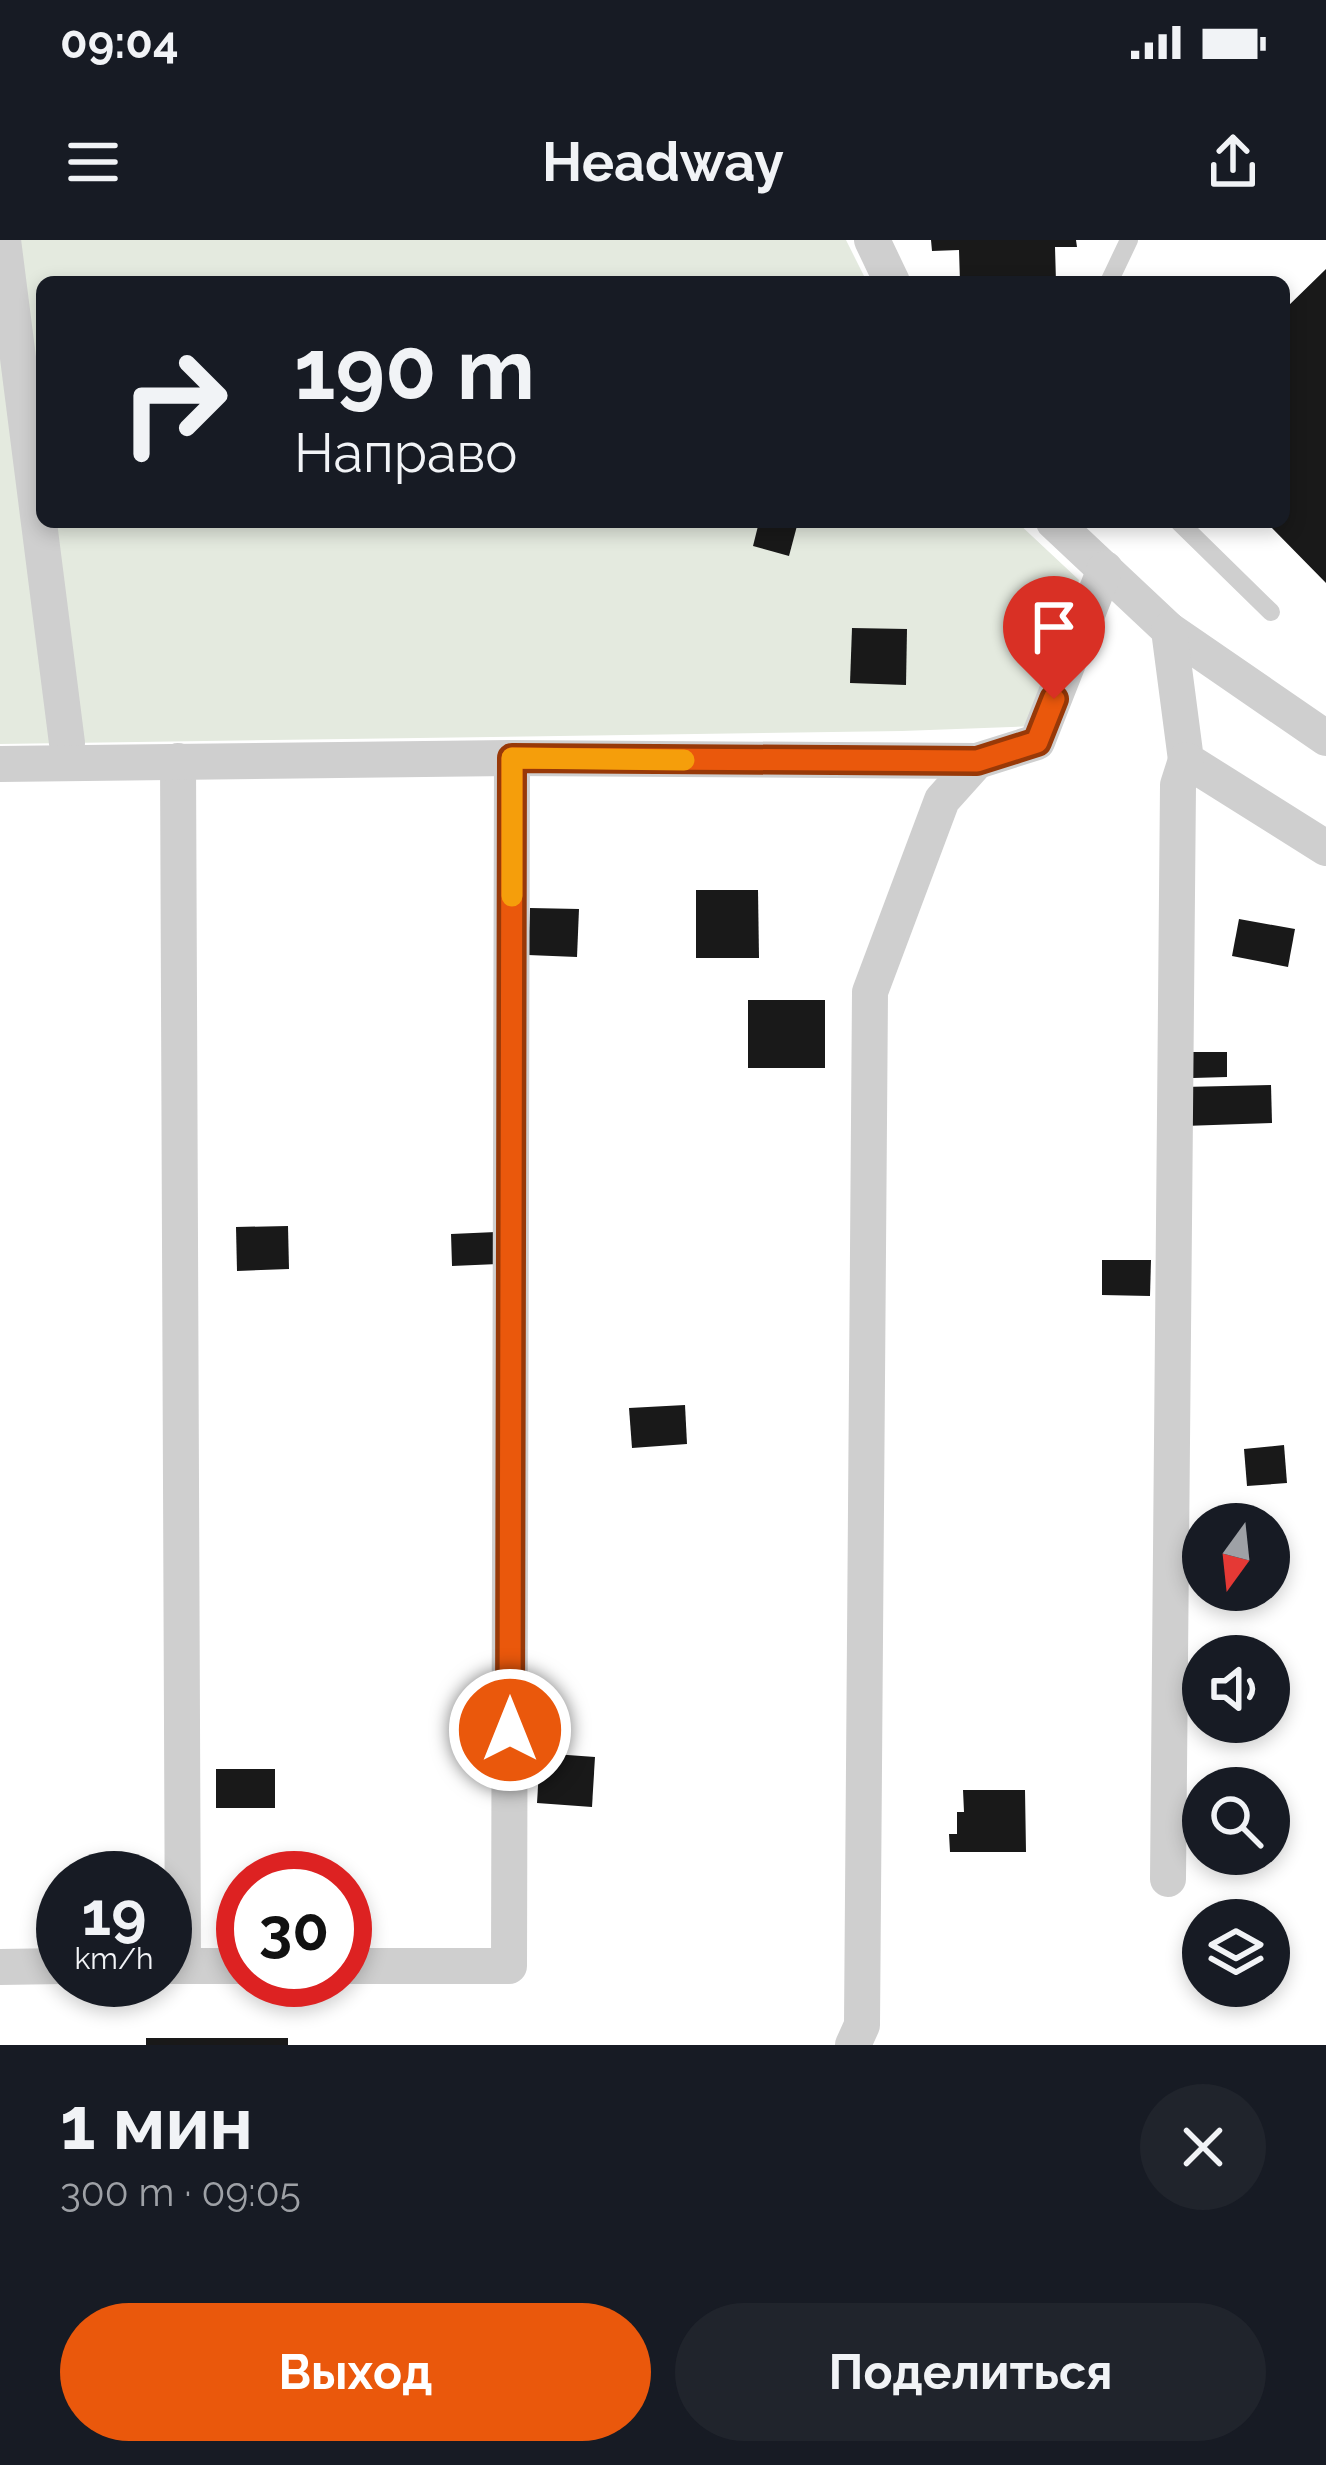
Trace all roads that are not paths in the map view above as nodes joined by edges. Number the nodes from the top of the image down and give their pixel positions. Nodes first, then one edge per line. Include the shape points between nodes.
1 (3, 240) edge
2 (872, 240) edge
3 (1129, 240) edge
4 (889, 276) edge
5 (1112, 276) edge
6 (23, 415) edge
7 (36, 512) edge
8 (38, 528) edge
9 (1061, 528) edge
10 (1185, 528) edge
11 (1105, 569) junction
12 (1271, 611) dead end
13 (1169, 630) junction
14 (1326, 738) edge
15 (67, 743) dead end
16 (512, 758) junction
17 (1186, 760) junction
18 (178, 761) junction
19 (977, 761) junction
20 (0, 764) edge
21 (1326, 848) edge
22 (174, 1851) edge
23 (1168, 1879) dead end
24 (36, 1966) edge
25 (372, 1966) edge
26 (0, 1967) edge
27 (853, 2045) edge

1 - 6 street
2 - 4 street
3 - 5 lane
6 - 7 street
8 - 15 street
9 - 11 street
10 - 12 lane
11 - 13 street
11 - 19 street via 1037,742
13 - 14 street
13 - 17 street
16 - 18 street
16 - 19 street
16 - 25 street via 509,1966
17 - 21 street
17 - 23 street via 1178,785
18 - 20 street
18 - 22 street
19 - 27 street via 942,800 870,992 862,2026
24 - 26 street

